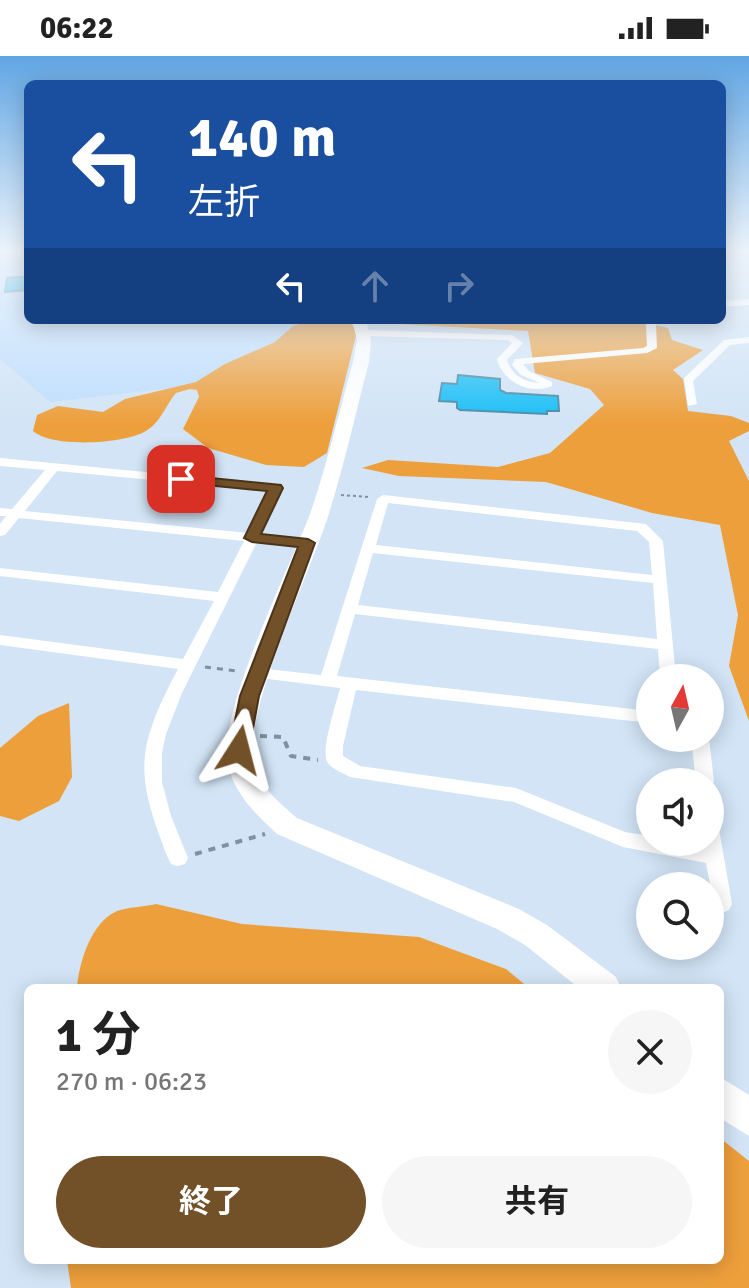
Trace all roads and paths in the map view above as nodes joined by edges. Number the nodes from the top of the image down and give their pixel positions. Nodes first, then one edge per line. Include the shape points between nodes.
1 (652, 324) edge
2 (361, 327) edge
3 (749, 340) edge
4 (692, 404) dead end
5 (0, 462) edge
6 (54, 467) junction
7 (325, 494) junction
8 (383, 499) junction
9 (0, 512) edge
10 (15, 514) junction
11 (0, 532) edge
12 (252, 538) junction
13 (308, 543) junction
14 (367, 548) junction
15 (0, 572) edge
16 (661, 580) junction
17 (223, 597) junction
18 (348, 609) junction
19 (0, 640) edge
20 (665, 645) junction
21 (667, 664) edge
22 (189, 665) junction
23 (258, 673) junction
24 (328, 679) junction
25 (350, 682) junction
26 (636, 715) edge
27 (240, 735) junction
28 (334, 759) junction
29 (287, 826) junction
30 (636, 841) edge
31 (714, 856) edge
32 (178, 858) joint
33 (717, 872) edge
34 (599, 984) edge
35 (724, 1098) edge
36 (749, 1118) edge

1 - 2 street via 652,348 644,351 519,361 520,370 545,381 544,386 523,385 504,368 502,359 518,343 509,337
2 - 7 street via 363,353
3 - 4 street via 727,342 688,380
5 - 6 street
6 - 10 street
6 - 12 street via 276,488
7 - 8 path
7 - 13 street
8 - 14 street
8 - 16 street via 641,527 656,541
9 - 10 street
10 - 11 street
10 - 12 street
12 - 13 street
12 - 17 street
13 - 23 street
14 - 16 street
14 - 18 street
15 - 17 street
16 - 20 street
17 - 22 street
18 - 20 street
18 - 24 street
19 - 22 street
20 - 21 street
22 - 23 path
22 - 32 street via 162,722 151,769 156,801
23 - 24 street
23 - 27 street
24 - 25 street
25 - 26 street
25 - 28 street
27 - 28 path via 283,737 291,756 300,760
27 - 29 street via 247,781 261,803
28 - 30 street via 356,772 516,795
29 - 32 path
29 - 34 street via 508,919
31 - 33 street
35 - 36 street

